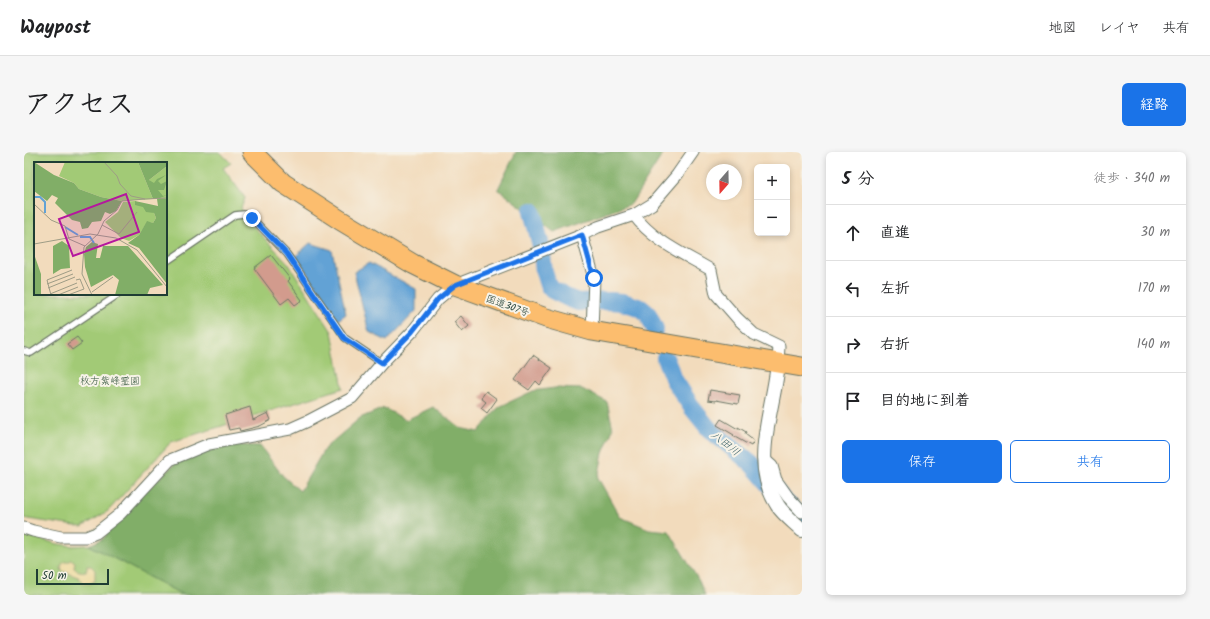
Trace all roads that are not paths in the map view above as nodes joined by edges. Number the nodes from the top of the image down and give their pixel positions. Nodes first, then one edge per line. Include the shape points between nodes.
1 (252, 152) edge
2 (693, 152) edge
3 (634, 215) junction
4 (582, 235) junction
5 (167, 261) edge
6 (455, 285) junction
7 (117, 295) edge
8 (592, 331) junction
9 (24, 351) edge
10 (382, 363) junction
11 (778, 363) junction
12 (802, 367) edge
13 (763, 458) junction
14 (802, 512) edge
15 (24, 528) edge
16 (802, 530) edge

1 - 6 highway, 国道307号 via 283,183 413,264
2 - 3 street via 652,204
3 - 4 street
3 - 11 street via 640,224 660,240 711,270 716,294 736,318 754,334 779,346
4 - 6 street
4 - 8 street via 594,278
5 - 10 lane via 235,215 244,214 252,218 287,254 344,338
6 - 8 highway, 国道307号 via 546,318
6 - 10 street via 438,299 412,332
7 - 9 lane via 31,353
8 - 11 highway, 国道307号
10 - 15 street via 352,398 308,421 290,429 209,444 170,460 120,514 96,533 86,537 61,537
11 - 12 highway, 国道307号
11 - 13 street
13 - 14 street via 772,466 776,480
13 - 16 street via 770,491 779,506

